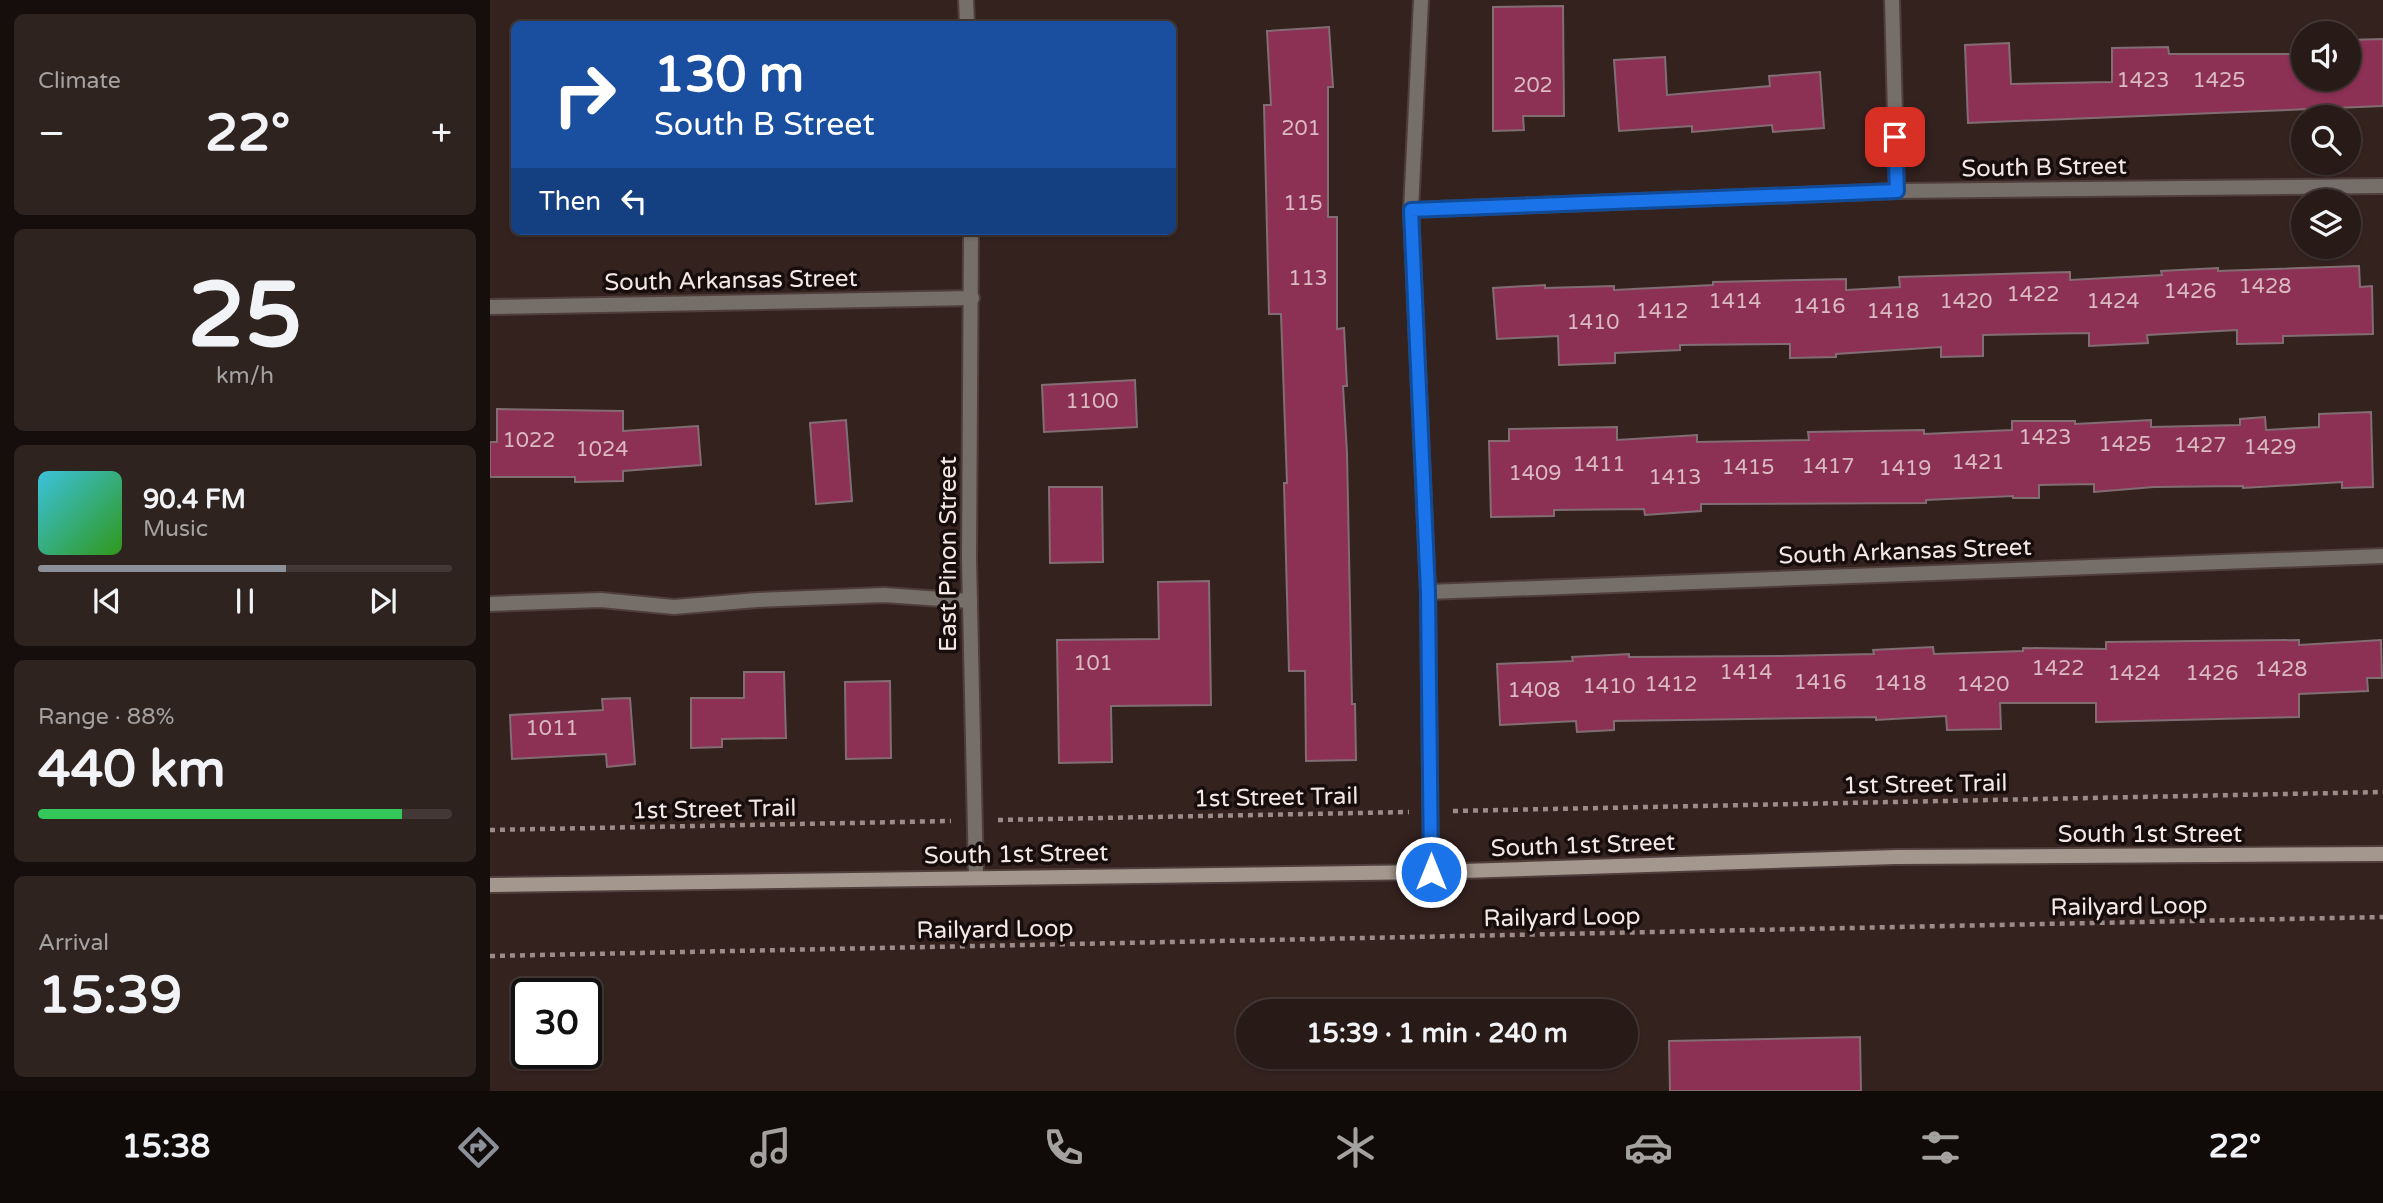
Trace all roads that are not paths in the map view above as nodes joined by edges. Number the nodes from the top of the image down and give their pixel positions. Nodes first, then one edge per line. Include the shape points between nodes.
1 (966, 0) edge
2 (1421, 0) edge
3 (1892, 0) edge
4 (967, 21) edge
5 (2383, 186) edge
6 (1897, 191) junction
7 (1411, 210) junction
8 (971, 235) edge
9 (972, 298) junction
10 (490, 307) edge
11 (2383, 556) edge
12 (1428, 592) junction
13 (970, 601) junction
14 (490, 604) edge
15 (2383, 854) edge
16 (1431, 872) junction
17 (976, 877) junction
18 (490, 885) edge

1 - 4 street
2 - 7 street
3 - 6 street
5 - 6 street, South B Street
6 - 7 street, South B Street
7 - 12 street
8 - 9 street, East Pinon Street
9 - 10 street, South Arkansas Street
9 - 13 street, East Pinon Street
11 - 12 street, South Arkansas Street
12 - 16 street
13 - 14 street via 884,595 674,607 601,600
13 - 17 street, East Pinon Street
15 - 16 street, South 1st Street via 1896,857
16 - 17 street, South 1st Street
17 - 18 street, South 1st Street

